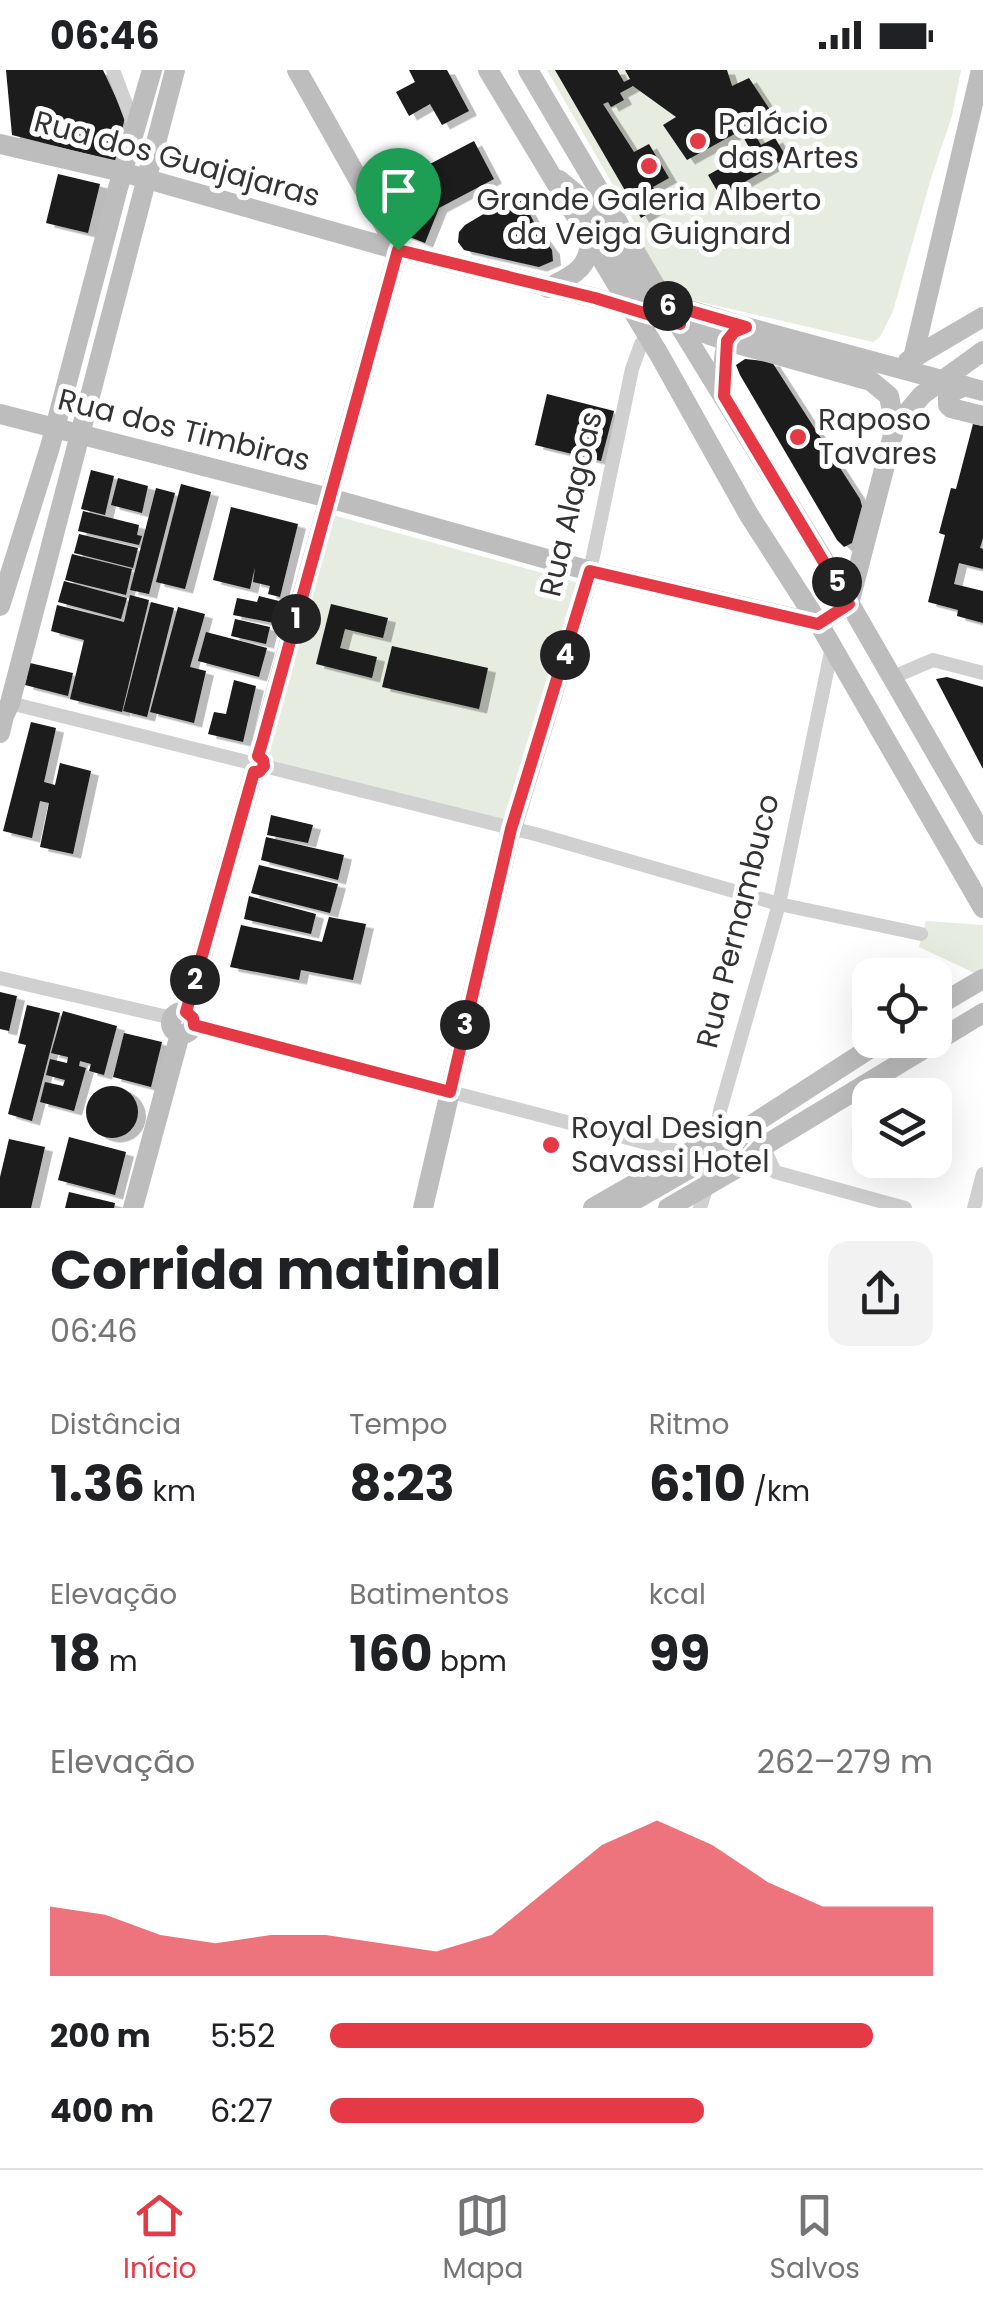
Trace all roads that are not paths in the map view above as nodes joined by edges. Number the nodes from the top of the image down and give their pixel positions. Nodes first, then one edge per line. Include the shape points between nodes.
1 (113, 70) edge
2 (175, 70) edge
3 (297, 70) edge
4 (488, 70) edge
5 (528, 70) edge
6 (981, 70) edge
7 (149, 73) edge
8 (136, 128) junction
9 (0, 144) edge
10 (546, 170) junction
11 (122, 172) junction
12 (145, 179) junction
13 (590, 238) junction
14 (398, 250) junction
15 (548, 288) junction
16 (926, 300) junction
17 (666, 304) junction
18 (629, 308) junction
19 (983, 316) edge
20 (680, 324) junction
21 (746, 327) junction
22 (958, 330) junction
23 (647, 338) junction
24 (727, 341) junction
25 (983, 350) edge
26 (905, 363) junction
27 (871, 380) junction
28 (942, 380) junction
29 (974, 389) edge
30 (724, 396) junction
31 (0, 414) edge
32 (983, 416) edge
33 (55, 428) junction
34 (895, 428) junction
35 (80, 436) junction
36 (329, 498) junction
37 (590, 571) junction
38 (849, 604) junction
39 (0, 606) edge
40 (818, 624) junction
41 (832, 646) junction
42 (983, 673) edge
43 (892, 678) junction
44 (10, 703) junction
45 (0, 732) edge
46 (256, 764) junction
47 (511, 829) junction
48 (983, 834) edge
49 (779, 904) junction
50 (983, 908) edge
51 (921, 934) dead end
52 (0, 978) edge
53 (983, 978) edge
54 (952, 997) edge
55 (983, 1013) edge
56 (183, 1022) junction
57 (857, 1058) edge
58 (450, 1092) junction
59 (653, 1146) junction
60 (731, 1146) junction
61 (685, 1153) junction
62 (658, 1170) junction
63 (983, 1174) edge
64 (133, 1208) edge
65 (423, 1208) edge
66 (593, 1208) edge
67 (621, 1208) edge
68 (643, 1208) edge
69 (668, 1208) edge
70 (700, 1208) edge
71 (905, 1208) edge
72 (974, 1208) edge

1 - 8 street
2 - 12 street
3 - 14 street
4 - 10 street
5 - 17 street
6 - 16 street
7 - 8 street
8 - 11 street
9 - 11 street, Rua dos Guajajaras
10 - 13 street
10 - 17 street via 585,200 636,287
11 - 12 street, Rua dos Guajajaras
11 - 33 street
12 - 14 street, Rua dos Guajajaras
12 - 35 street
13 - 15 street via 580,270
13 - 18 street
14 - 15 street, Rua dos Guajajaras
14 - 36 street
15 - 18 street, Rua dos Guajajaras
16 - 22 street via 932,317
16 - 26 street
17 - 20 street
17 - 21 street
18 - 20 street, Rua dos Guajajaras
18 - 23 street
19 - 22 street
20 - 23 street
20 - 24 street, Rua dos Guajajaras
20 - 30 street
21 - 24 street
21 - 26 street
22 - 26 street
23 - 37 street, Rua Alagoas via 632,370
23 - 40 street
24 - 27 street, Rua dos Guajajaras
24 - 30 street
25 - 28 street
26 - 27 street
26 - 28 street
27 - 34 street via 889,396
28 - 29 street
28 - 34 street
29 - 32 street via 948,394 948,405
30 - 38 street
31 - 33 street, Rua dos Timbiras
33 - 35 street, Rua dos Timbiras
33 - 39 street
34 - 38 street
35 - 36 street, Rua dos Timbiras
35 - 44 street
36 - 37 street, Rua dos Timbiras
36 - 46 street
37 - 40 street, Rua dos Timbiras
37 - 47 street, Rua Alagoas
38 - 40 street
38 - 43 street
40 - 41 street
41 - 49 street, Rua Pernambuco
41 - 50 street
42 - 43 street via 933,660
43 - 48 street
44 - 45 street
44 - 46 street
46 - 47 street
46 - 56 street
47 - 49 street
47 - 58 street, Rua Alagoas
49 - 51 street
49 - 60 street, Rua Pernambuco
52 - 56 street
53 - 54 street
55 - 60 street
56 - 58 street
56 - 64 street
57 - 60 street
58 - 59 street
58 - 65 street, Rua Alagoas
59 - 61 street
59 - 62 street
60 - 61 street
60 - 67 street
60 - 68 street
60 - 69 street
60 - 70 street, Rua Pernambuco
60 - 71 street via 767,1155 775,1172
61 - 62 street
62 - 66 street
63 - 72 street

